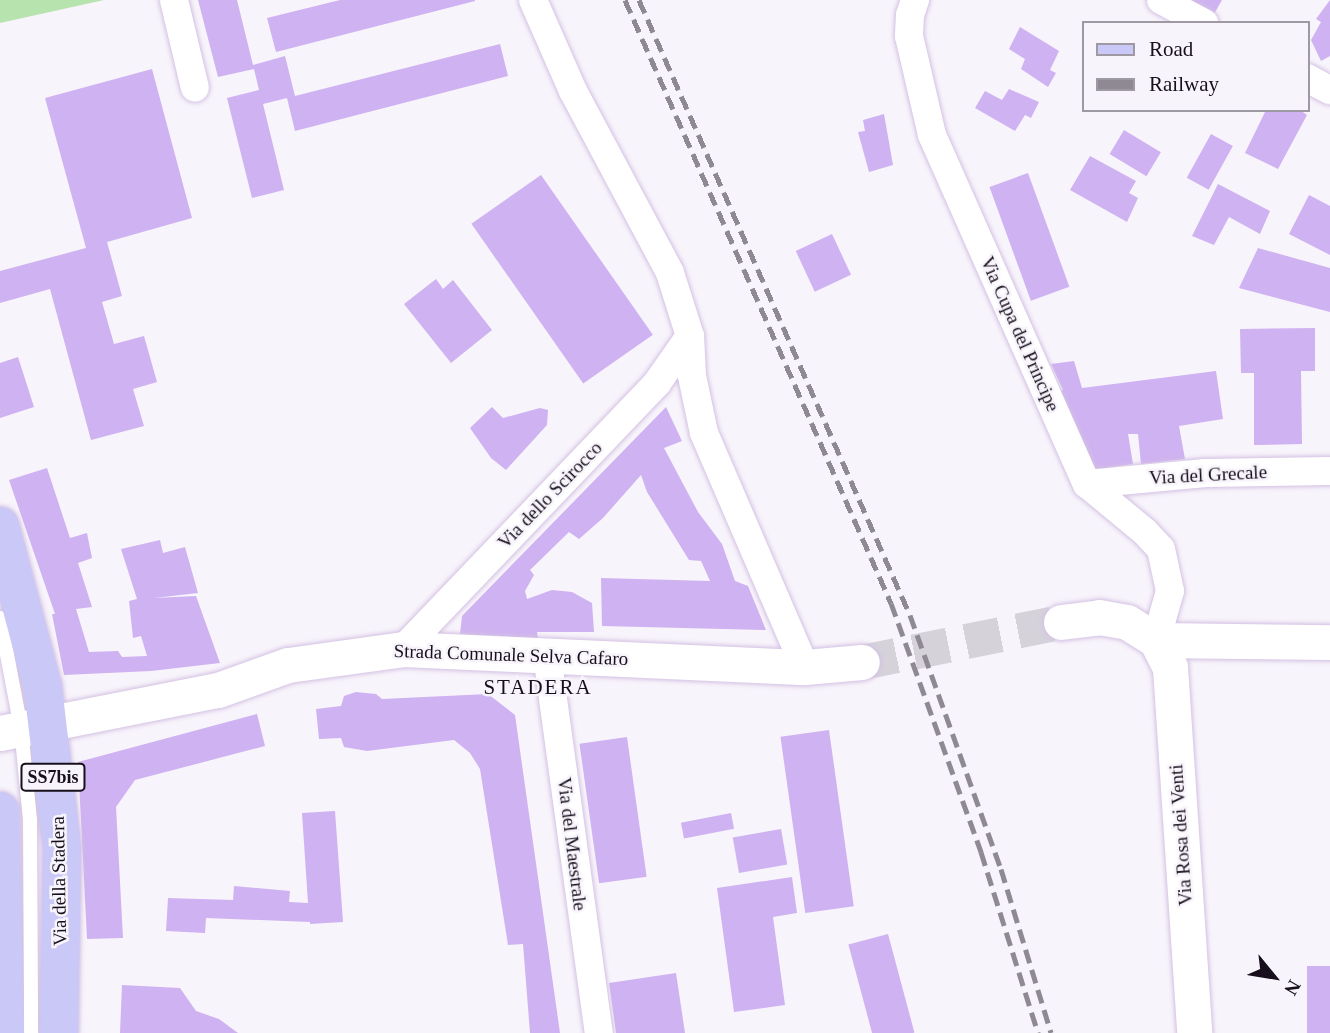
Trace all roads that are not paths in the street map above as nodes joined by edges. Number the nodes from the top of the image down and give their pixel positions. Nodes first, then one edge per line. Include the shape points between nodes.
1 (174, 0) edge
2 (533, 0) edge
3 (915, 0) edge
4 (1161, 0) edge
5 (1200, 21) edge
6 (1309, 79) edge
7 (195, 88) dead end
8 (1330, 90) edge
9 (690, 336) junction
10 (1330, 471) edge
11 (1087, 484) junction
12 (0, 526) edge
13 (0, 618) edge
14 (1061, 622) tunnel mouth
15 (1156, 640) junction
16 (1330, 642) edge
17 (403, 649) junction
18 (547, 655) junction
19 (862, 662) tunnel mouth
20 (805, 667) junction
21 (23, 728) edge
22 (0, 811) edge
23 (5, 1033) edge
24 (30, 1033) edge
25 (59, 1033) edge
26 (599, 1033) edge
27 (1194, 1033) edge

1 - 7 street
2 - 9 street via 573,91 670,273
3 - 11 street, Via Cupa del Principe via 909,36 932,135
4 - 5 street
6 - 8 street
9 - 17 street, Via dello Scirocco via 657,383
9 - 20 street via 692,376 704,433
10 - 11 street, Via del Grecale via 1205,473
11 - 15 street, Via Cupa del Principe via 1161,549 1170,591
12 - 21 main road, Via della Stadera / SS7bis via 43,688
13 - 21 lane
14 - 15 street via 1099,617 1127,622
15 - 16 street
15 - 27 street, Via Rosa dei Venti via 1170,667
17 - 18 street, Strada Comunale Selva Cafaro
17 - 21 street, Strada Comunale Selva Cafaro via 288,665 218,690
18 - 20 street, Strada Comunale Selva Cafaro
18 - 26 street, Via del Maestrale
19 - 20 street, Strada Comunale Selva Cafaro
21 - 24 lane via 32,855
21 - 25 main road, Via della Stadera / SS7bis via 62,847
22 - 23 main road, SS7bis

